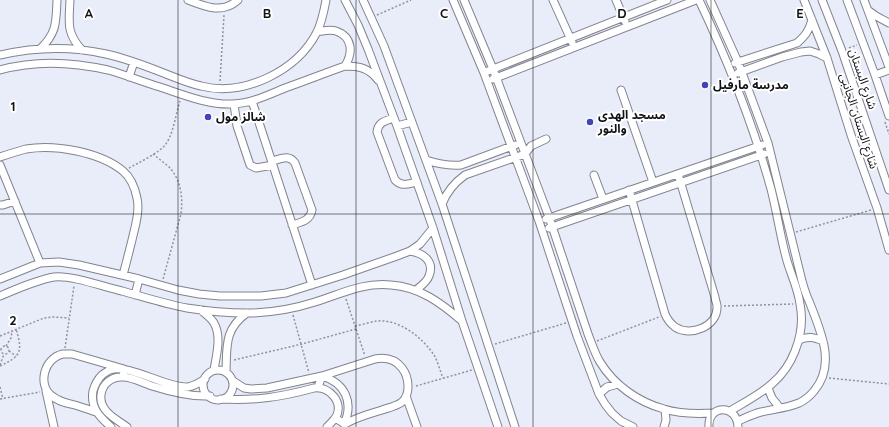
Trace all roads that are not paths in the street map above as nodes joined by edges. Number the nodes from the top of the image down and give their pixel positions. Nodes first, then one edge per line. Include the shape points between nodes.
1 (57, 0) edge
2 (70, 0) edge
3 (188, 0) edge
4 (238, 0) edge
5 (326, 0) edge
6 (345, 0) edge
7 (363, 0) edge
8 (453, 0) edge
9 (464, 0) edge
10 (553, 0) edge
11 (616, 0) edge
12 (666, 0) edge
13 (697, 0) edge
14 (710, 0) edge
15 (804, 0) edge
16 (822, 0) edge
17 (847, 0) edge
18 (864, 0) edge
19 (869, 10) junction
20 (623, 17) junction
21 (812, 20) junction
22 (889, 23) edge
23 (628, 26) junction
24 (317, 32) junction
25 (571, 38) junction
26 (574, 48) junction
27 (40, 49) junction
28 (82, 50) junction
29 (0, 55) edge
30 (826, 58) junction
31 (134, 62) junction
32 (738, 62) junction
33 (728, 65) junction
34 (345, 66) junction
35 (889, 68) edge
36 (493, 69) junction
37 (0, 70) edge
38 (742, 72) junction
39 (484, 73) junction
40 (732, 75) junction
41 (875, 75) junction
42 (129, 77) junction
43 (496, 78) junction
44 (487, 82) junction
45 (381, 83) junction
46 (621, 90) dead end
47 (252, 101) junction
48 (234, 104) junction
49 (889, 116) edge
50 (394, 118) junction
51 (412, 122) junction
52 (397, 126) junction
53 (546, 139) dead end
54 (521, 143) junction
55 (768, 143) junction
56 (531, 146) junction
57 (512, 147) junction
58 (758, 147) junction
59 (770, 152) junction
60 (525, 154) junction
61 (760, 156) junction
62 (0, 157) edge
63 (516, 157) junction
64 (426, 160) junction
65 (272, 163) junction
66 (0, 165) edge
67 (678, 174) junction
68 (594, 175) dead end
69 (417, 182) junction
70 (653, 182) junction
71 (681, 183) junction
72 (629, 190) junction
73 (889, 190) edge
74 (603, 199) junction
75 (15, 200) junction
76 (632, 200) junction
77 (442, 204) junction
78 (0, 205) edge
79 (549, 218) junction
80 (540, 221) junction
81 (292, 225) junction
82 (553, 226) junction
83 (433, 228) junction
84 (543, 230) junction
85 (889, 250) edge
86 (410, 251) junction
87 (40, 263) junction
88 (123, 276) junction
89 (0, 279) edge
90 (140, 280) junction
91 (312, 285) junction
92 (416, 290) junction
93 (136, 295) junction
94 (0, 296) edge
95 (200, 310) junction
96 (247, 313) junction
97 (462, 321) junction
98 (799, 340) junction
99 (823, 341) junction
100 (124, 369) junction
101 (214, 370) junction
102 (226, 372) junction
103 (322, 376) junction
104 (123, 377) junction
105 (205, 379) junction
106 (233, 381) junction
107 (618, 384) junction
108 (318, 387) junction
109 (768, 388) junction
110 (46, 391) junction
111 (407, 392) junction
112 (600, 394) junction
113 (210, 396) junction
114 (221, 399) junction
115 (780, 408) junction
116 (665, 410) junction
117 (730, 411) junction
118 (96, 412) junction
119 (713, 414) junction
120 (105, 415) junction
121 (335, 418) junction
122 (738, 424) edge
123 (343, 425) edge
124 (54, 427) edge
125 (111, 427) edge
126 (126, 427) edge
127 (327, 427) edge
128 (417, 427) edge
129 (498, 427) edge
130 (515, 427) edge
131 (633, 427) edge
132 (664, 427) edge
133 (709, 427) edge

1 - 27 street via 56,25 50,38
2 - 28 street via 69,25 73,39
3 - 4 street via 214,8 225,8
5 - 24 street
6 - 45 street
7 - 51 street via 384,46
8 - 39 street
9 - 36 street
10 - 25 street
11 - 20 street
12 - 20 street
13 - 23 street
13 - 33 street
14 - 32 street
15 - 21 street, شارع البستان الجانبى
16 - 73 street, شارع البستان
17 - 41 street, شارع البستان
18 - 19 street
19 - 22 street
19 - 35 street
20 - 23 street
20 - 25 street
21 - 30 street, شارع البستان الجانبى
21 - 32 street via 805,37 797,43
23 - 26 street
24 - 31 street via 309,45 287,66 274,75 242,87 220,89 202,86
24 - 34 street via 336,31 349,42 350,58
25 - 26 street
25 - 36 street
26 - 43 street
27 - 28 street
27 - 29 street
28 - 31 street
30 - 38 street via 814,52 800,52
30 - 85 street, شارع البستان الجانبى
31 - 42 street
32 - 33 street
32 - 38 street
33 - 40 street
34 - 45 street via 365,69
34 - 47 street
35 - 41 street
36 - 39 street
36 - 43 street
37 - 42 street via 47,63 68,64 89,66
38 - 40 street
38 - 55 street
39 - 44 street
40 - 58 street
41 - 49 street, شارع البستان
42 - 48 street via 199,100
43 - 44 street
43 - 54 street
44 - 57 street
45 - 50 street
46 - 70 street
47 - 48 street
47 - 65 street
48 - 65 street via 237,126 250,165 256,168
50 - 52 street
50 - 69 street via 382,122 377,132 398,183 406,185
51 - 52 street
51 - 64 street
52 - 69 street
53 - 56 street
54 - 56 street
54 - 57 street
54 - 60 street
55 - 58 street
55 - 59 street
56 - 60 street
57 - 63 street
57 - 64 street via 461,165 443,165
58 - 61 street
58 - 67 street
59 - 61 street
59 - 99 street via 802,281
60 - 63 street
60 - 79 street
61 - 71 street
61 - 98 street via 800,303
62 - 88 street via 26,149 67,149 106,160 124,171 137,199 137,215
63 - 77 street via 457,180 445,195
63 - 80 street
64 - 77 street
65 - 81 street
65 - 81 street via 285,157 293,160 312,210 307,220
66 - 75 street
67 - 70 street
67 - 71 street
68 - 74 street
69 - 83 street
70 - 72 street
71 - 76 street
71 - 76 street via 717,307 711,321 698,330 682,330 675,327 665,314
72 - 74 street
72 - 76 street
74 - 79 street
75 - 78 street
75 - 87 street
76 - 82 street
77 - 130 street
79 - 80 street
79 - 82 street
80 - 84 street
81 - 91 street
82 - 84 street
82 - 107 street via 592,344 600,362
83 - 86 street via 420,244
83 - 97 street
84 - 112 street via 572,321
86 - 91 street
86 - 92 street via 418,252 429,263 429,277
87 - 88 street via 79,265
87 - 89 street
88 - 90 street
90 - 91 street via 199,294 242,297 286,293
90 - 93 street
92 - 96 street via 378,284 359,287 292,308
92 - 97 street via 433,298
93 - 94 street via 75,279 56,277
93 - 95 street
95 - 96 street
95 - 101 street via 214,323 217,332
96 - 102 street via 230,332 227,341
97 - 129 street
98 - 99 street via 811,337
98 - 109 street via 788,366
99 - 115 street via 826,364 818,387 802,402
100 - 104 street
100 - 105 street via 184,386 195,385
100 - 110 street via 64,354 47,365 44,372
100 - 118 street via 111,369 95,384 93,398
101 - 102 street
101 - 105 street
102 - 106 street
103 - 106 street via 251,389
103 - 108 street
103 - 111 street via 388,358 403,369 407,378
103 - 123 street via 338,384 347,398 348,416
104 - 113 street via 180,394
104 - 120 street via 110,380 102,389
105 - 113 street via 204,386
106 - 114 street via 231,393
107 - 112 street via 608,387
107 - 116 street via 640,399
108 - 114 street via 279,397
108 - 121 street via 329,391 336,401 338,412
109 - 115 street
109 - 117 street
110 - 118 street via 60,401
110 - 124 street
111 - 123 street via 402,402 358,417
111 - 128 street
112 - 131 street via 612,413
113 - 114 street
115 - 122 street via 759,412
116 - 119 street
116 - 132 street
117 - 119 street via 718,410
117 - 122 street via 735,415
118 - 120 street
119 - 133 street
120 - 125 street
120 - 126 street
121 - 123 street
121 - 127 street

